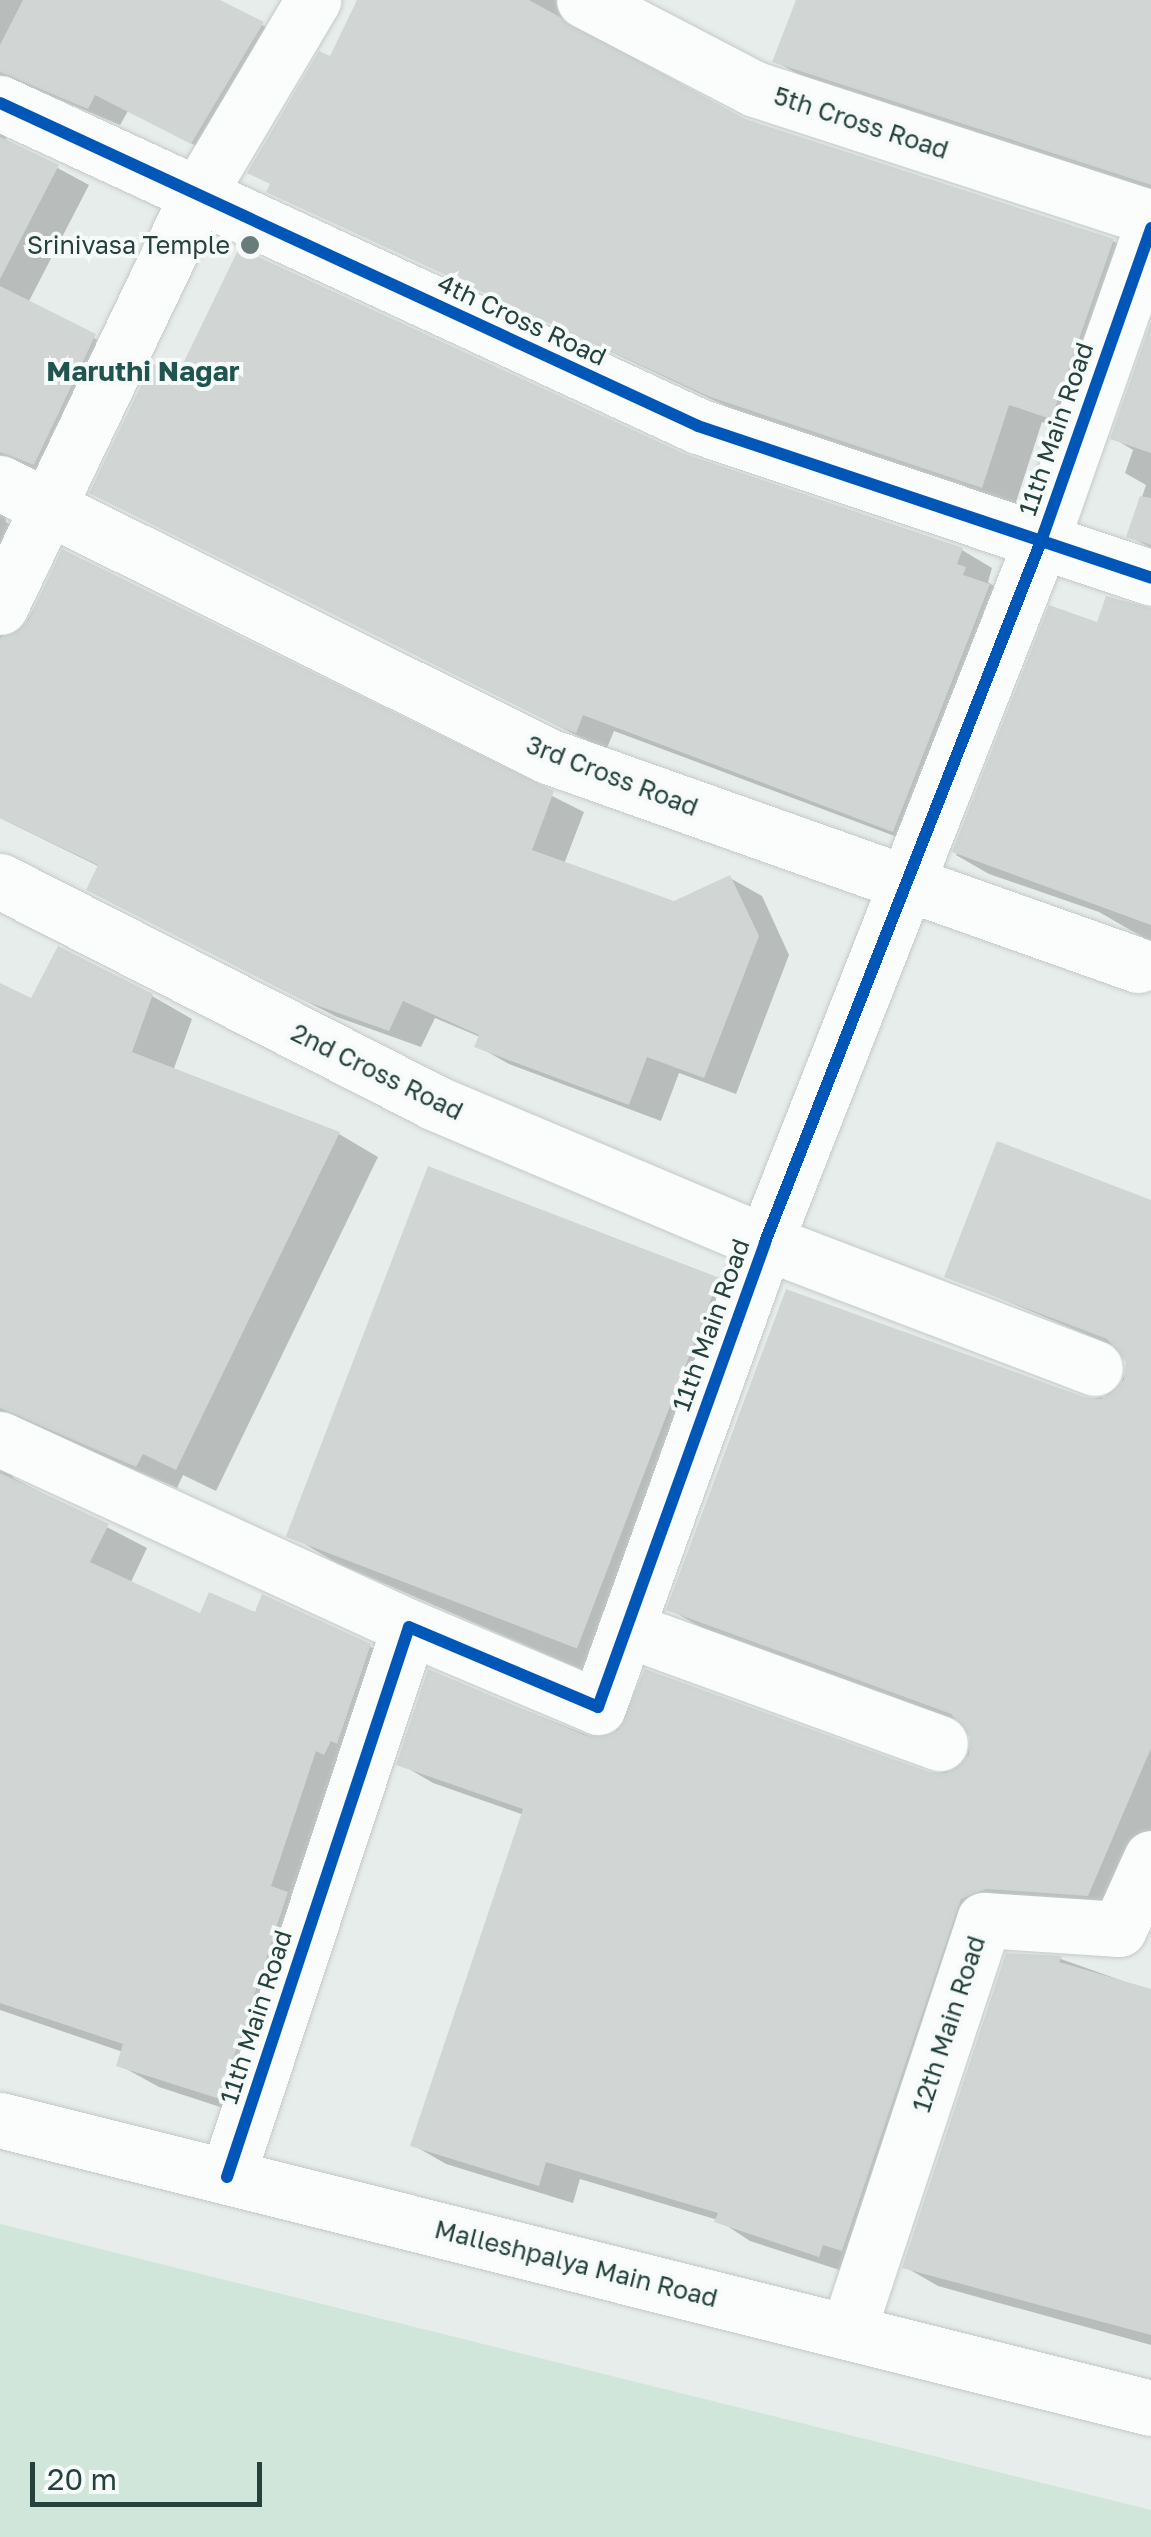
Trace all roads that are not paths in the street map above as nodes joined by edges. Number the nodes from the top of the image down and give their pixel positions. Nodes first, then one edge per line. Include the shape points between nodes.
1 (313, 0) edge
2 (584, 0) edge
3 (0, 103) edge
4 (198, 194) junction
5 (1151, 218) edge
6 (1151, 228) edge
7 (0, 483) edge
8 (51, 508) junction
9 (1040, 544) junction
10 (1151, 578) edge
11 (0, 607) edge
12 (902, 880) junction
13 (0, 881) edge
14 (1138, 965) dead end
15 (765, 1242) junction
16 (1095, 1368) dead end
17 (0, 1439) edge
18 (409, 1627) junction
19 (626, 1630) junction
20 (940, 1743) dead end
21 (1151, 1858) edge
22 (0, 2120) edge
23 (226, 2177) junction
24 (848, 2331) junction
25 (1151, 2408) edge

1 - 4 street
2 - 5 street, 5th Cross Road via 755,88
3 - 4 street, 4th Cross Road
4 - 8 street
4 - 9 street, 4th Cross Road via 698,426
6 - 9 street, 11th Main Road
7 - 8 street, 3rd Cross Road
8 - 11 street
8 - 12 street, 3rd Cross Road via 548,756
9 - 10 street, 4th Cross Road
9 - 12 street, 11th Main Road
12 - 14 street, 3rd Cross Road
12 - 15 street, 11th Main Road
13 - 15 street, 2nd Cross Road via 433,1102
15 - 16 street, 2nd Cross Road
15 - 19 street, 11th Main Road
17 - 18 street
18 - 19 street, 11th Main Road via 598,1707
18 - 23 street, 11th Main Road
19 - 20 street
21 - 24 street, 12th Main Road via 1120,1929 984,1920
22 - 23 street, Malleshpalya Main Road
23 - 24 street, Malleshpalya Main Road
24 - 25 street, Malleshpalya Main Road

